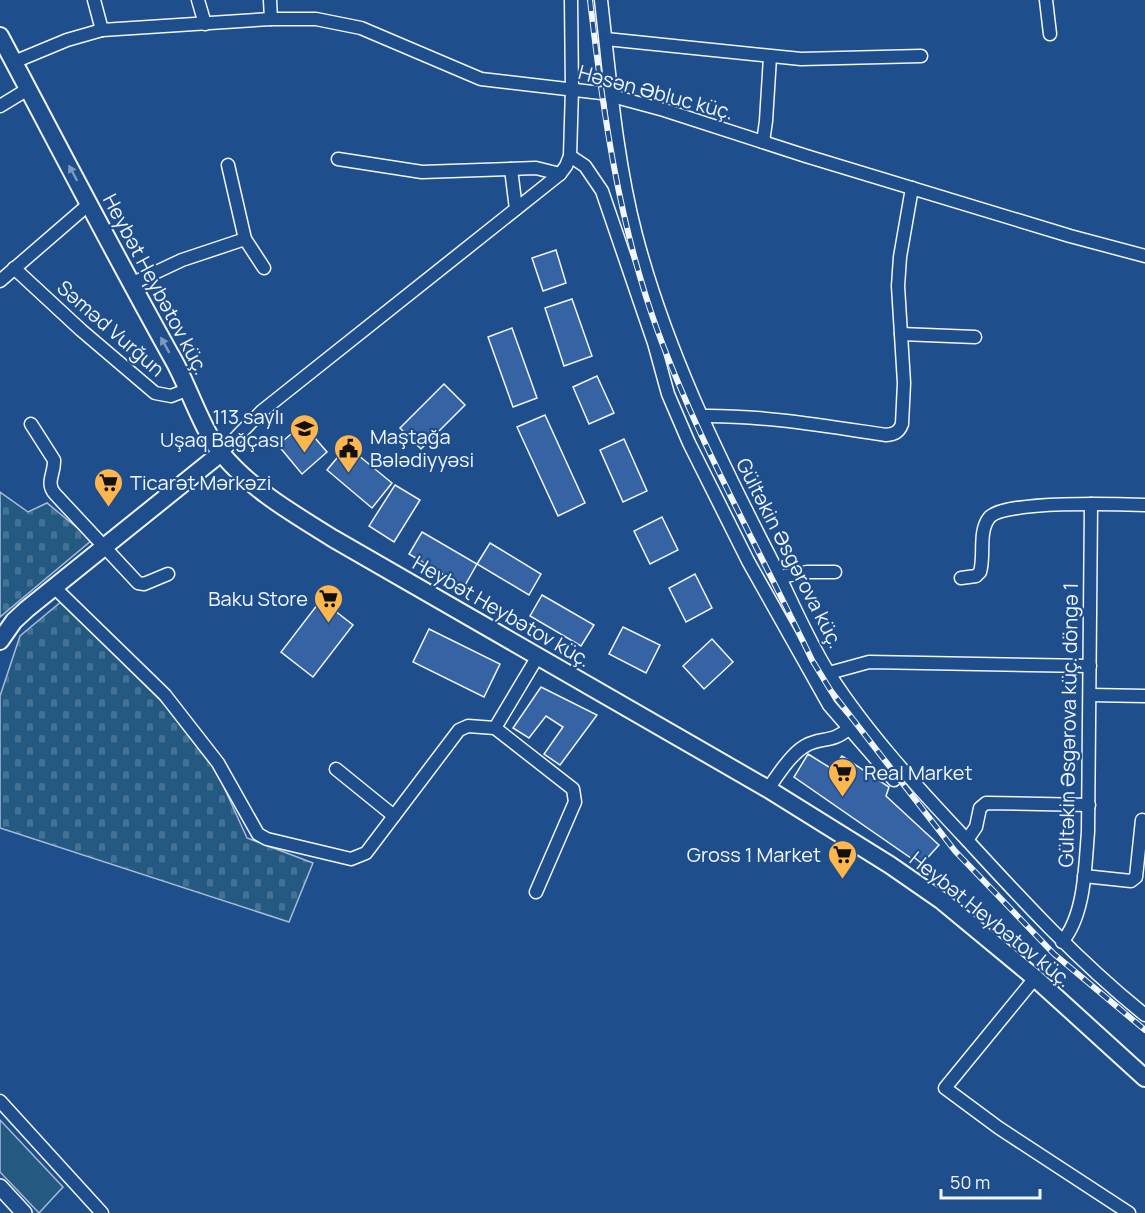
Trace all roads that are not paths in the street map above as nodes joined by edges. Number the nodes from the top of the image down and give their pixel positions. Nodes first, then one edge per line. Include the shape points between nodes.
1 (94, 0) edge
2 (198, 0) edge
3 (270, 0) edge
4 (571, 0) edge
5 (601, 0) edge
6 (1046, 0) edge
7 (271, 19) junction
8 (205, 24) junction
9 (102, 30) junction
10 (1050, 34) dead end
11 (0, 36) edge
12 (606, 39) junction
13 (921, 56) dead end
14 (770, 57) junction
15 (14, 62) junction
16 (28, 89) junction
17 (572, 89) junction
18 (613, 96) junction
19 (0, 106) edge
20 (763, 142) junction
21 (570, 156) junction
22 (338, 159) dead end
23 (228, 165) dead end
24 (511, 169) junction
25 (560, 174) junction
26 (912, 188) junction
27 (89, 204) junction
28 (516, 210) junction
29 (245, 239) junction
30 (1145, 256) edge
31 (14, 268) junction
32 (264, 268) dead end
33 (1, 278) edge
34 (130, 284) junction
35 (901, 334) junction
36 (975, 337) dead end
37 (189, 389) junction
38 (700, 416) junction
39 (32, 424) dead end
40 (221, 453) junction
41 (1091, 504) junction
42 (1145, 505) edge
43 (104, 546) junction
44 (835, 572) dead end
45 (168, 574) dead end
46 (780, 577) junction
47 (961, 578) dead end
48 (54, 587) junction
49 (0, 641) edge
50 (538, 656) junction
51 (1090, 666) junction
52 (829, 674) junction
53 (1090, 695) junction
54 (1145, 696) edge
55 (495, 728) junction
56 (848, 729) junction
57 (336, 769) dead end
58 (894, 780) dead end
59 (768, 789) junction
60 (1089, 805) junction
61 (394, 816) junction
62 (1142, 820) dead end
63 (967, 840) junction
64 (1084, 876) junction
65 (536, 892) dead end
66 (1062, 942) junction
67 (1035, 978) junction
68 (1145, 1015) edge
69 (1145, 1078) edge
70 (0, 1101) edge
71 (0, 1186) edge
72 (24, 1213) edge
73 (102, 1213) edge
74 (1129, 1213) edge

1 - 9 street
2 - 8 street
3 - 7 street
4 - 17 street
5 - 12 street, Gültəkin Əsgərova küç.
6 - 10 street
7 - 8 street, Həsən Əbluc küç.
7 - 17 street, Həsən Əbluc küç. via 316,19 361,28 481,79
8 - 9 street, Həsən Əbluc küç.
9 - 15 street, Həsən Əbluc küç.
11 - 15 main road, Heybət Heybətov küç.
12 - 14 street
12 - 18 street, Gültəkin Əsgərova küç.
13 - 14 street via 835,60
14 - 20 street
15 - 16 main road, Heybət Heybətov küç.
16 - 19 street
27 -> 16 main road, Heybət Heybətov küç.
17 - 18 street, Həsən Əbluc küç.
17 - 21 street
18 - 20 street, Həsən Əbluc küç.
18 - 38 street, Gültəkin Əsgərova küç. via 636,234 659,311
20 - 26 street, Həsən Əbluc küç.
21 - 25 street
21 - 56 street via 585,166 602,191 668,394 689,442 754,571 829,705
22 - 24 street via 422,172
23 - 29 street
24 - 25 street via 536,168
24 - 28 street
25 - 28 street
26 - 30 street, Həsən Əbluc küç.
26 - 35 street via 900,257
27 - 31 street
27 - 34 main road, Heybət Heybətov küç.
28 - 40 street via 262,411
29 - 32 street
29 - 34 street via 182,260
31 - 33 street
31 - 37 street, Səməd Vurğun via 155,393 171,396
37 -> 34 main road, Heybət Heybətov küç.
35 - 36 street
35 - 38 street via 902,424 893,435
37 - 40 main road, Heybət Heybətov küç.
38 - 46 street, Gültəkin Əsgərova küç.
39 - 43 street via 54,460 51,489
40 - 43 main road
40 - 50 main road, Heybət Heybətov küç. via 275,502
41 - 42 street
41 - 47 street via 1039,505 991,515 985,528 980,572
41 - 51 street, Gültəkin Əsgərova küç. döngə 1
43 - 45 street via 138,582 144,584
43 - 48 main road
44 - 46 street
46 - 52 street, Gültəkin Əsgərova küç.
48 - 49 main road via 14,621
48 - 61 street via 165,695 218,763 258,834 351,859 366,853
50 - 55 street
50 - 59 main road, Heybət Heybətov küç.
51 - 52 street via 869,662
51 - 53 street, Gültəkin Əsgərova küç. döngə 1
52 - 63 street, Gültəkin Əsgərova küç. via 859,717
53 - 54 street
53 - 60 street, Gültəkin Əsgərova küç. döngə 1
55 - 61 street via 468,726 459,730
55 - 65 street via 573,789 575,802
56 - 58 street
56 - 59 street via 830,740 803,747
57 - 61 street
59 - 67 main road, Heybət Heybətov küç. via 942,901
60 - 63 street via 986,802
60 - 64 street, Gültəkin Əsgərova küç. döngə 1
62 - 64 street via 1136,877 1131,881
63 - 66 street, Gültəkin Əsgərova küç.
64 - 66 street, Gültəkin Əsgərova küç. döngə 1 via 1075,922
66 - 68 street, Gültəkin Əsgərova küç.
67 - 69 main road, Heybət Heybətov küç.
67 - 74 street via 945,1088
70 - 73 street
71 - 72 street

